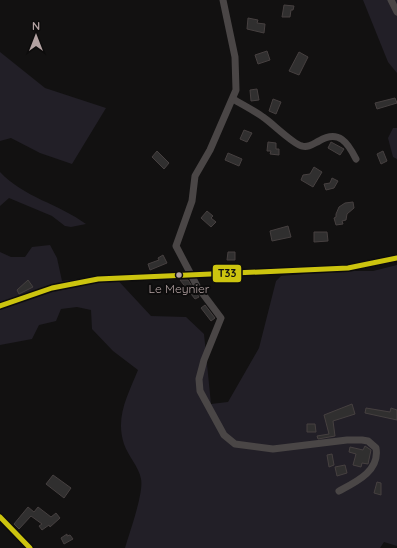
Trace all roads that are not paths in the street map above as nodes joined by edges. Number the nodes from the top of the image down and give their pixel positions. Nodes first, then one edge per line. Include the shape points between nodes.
1 (223, 0) edge
2 (391, 0) edge
3 (397, 12) edge
4 (234, 99) junction
5 (356, 159) dead end
6 (397, 258) edge
7 (190, 274) junction
8 (0, 306) edge
9 (339, 491) dead end
10 (0, 517) edge
11 (30, 548) edge

1 - 4 street via 237,73
2 - 3 street
4 - 5 street via 263,117 300,146 308,147 331,137 340,138 347,142
4 - 7 street via 195,176 192,201 176,246
6 - 7 street via 348,268
7 - 8 street via 71,283
7 - 9 street via 222,318 204,360 199,379 200,391 224,435 235,444 273,449 347,440 368,441 376,448 374,467
10 - 11 street

